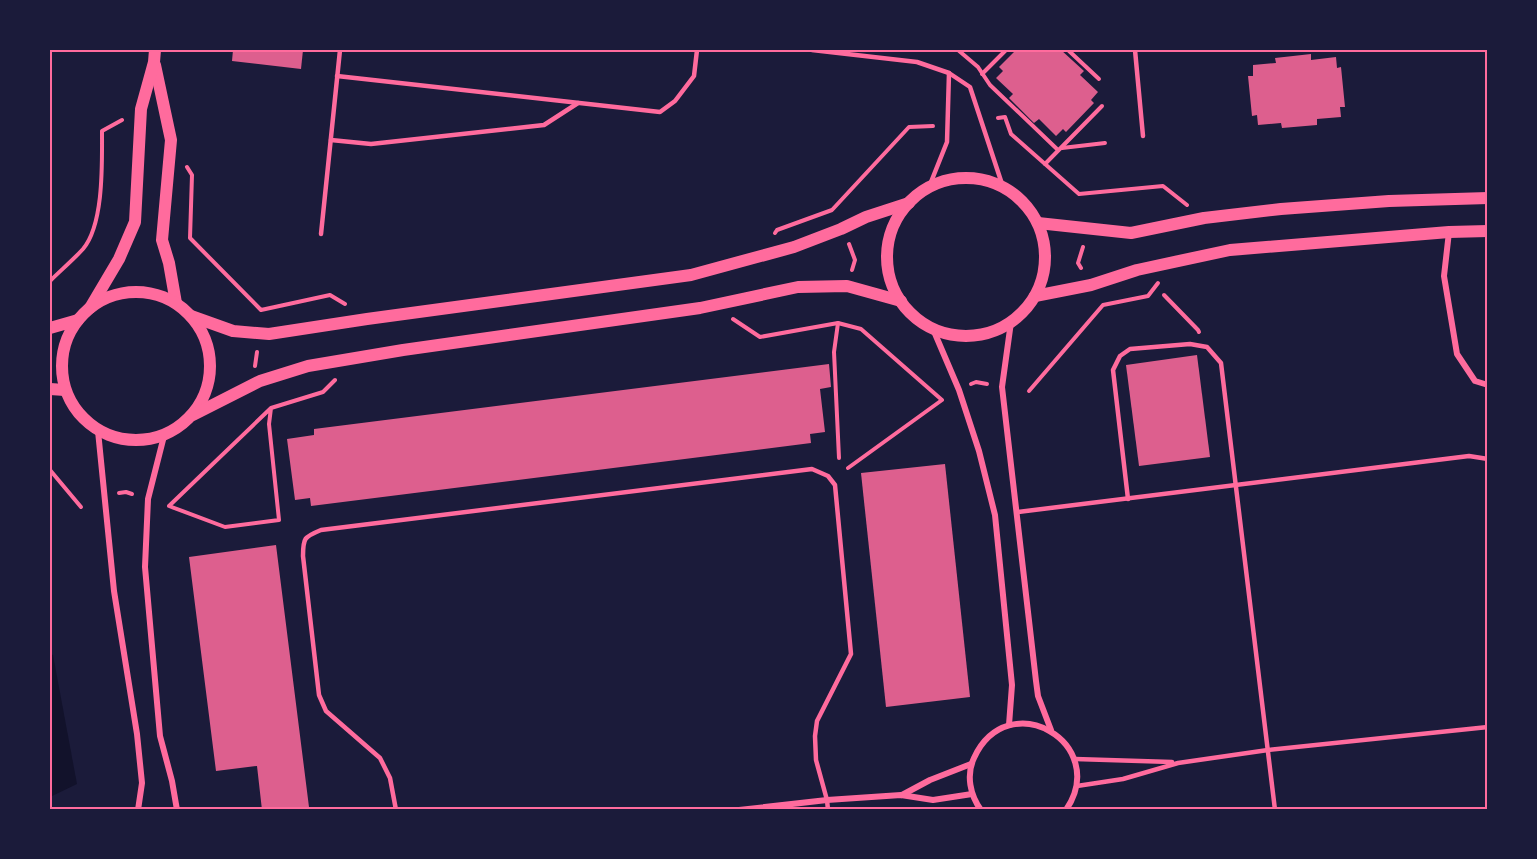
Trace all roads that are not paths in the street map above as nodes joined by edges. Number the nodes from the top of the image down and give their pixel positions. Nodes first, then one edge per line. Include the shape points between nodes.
1 (340, 50) edge
2 (697, 50) edge
3 (812, 50) edge
4 (1135, 50) edge
5 (155, 56) edge
6 (949, 73) junction
7 (337, 76) junction
8 (578, 103) junction
9 (1143, 136) dead end
10 (330, 140) junction
11 (929, 187) junction
12 (1003, 187) junction
13 (1488, 198) edge
14 (909, 203) junction
15 (1038, 223) junction
16 (1488, 231) edge
17 (1449, 232) junction
18 (321, 234) dead end
19 (1035, 296) junction
20 (901, 301) junction
21 (176, 303) junction
22 (89, 309) junction
23 (191, 316) junction
24 (78, 320) junction
25 (1011, 322) junction
26 (50, 328) edge
27 (933, 329) junction
28 (1488, 385) edge
29 (50, 389) edge
30 (65, 390) junction
31 (193, 416) junction
32 (98, 431) junction
33 (164, 436) junction
34 (1488, 459) edge
35 (1235, 485) junction
36 (1128, 499) junction
37 (1018, 512) junction
38 (1009, 725) junction
39 (1488, 726) edge
40 (1051, 730) junction
41 (1268, 750) junction
42 (1075, 759) junction
43 (1178, 763) junction
44 (971, 764) junction
45 (1077, 786) junction
46 (972, 794) junction
47 (901, 795) junction
48 (827, 800) junction
49 (138, 810) edge
50 (177, 810) edge
51 (396, 810) edge
52 (739, 810) edge
53 (828, 810) edge
54 (981, 810) edge
55 (1066, 810) edge
56 (1275, 810) edge

1 - 7 lane
2 - 8 lane via 694,76 675,102 660,112
3 - 6 lane via 917,62
4 - 9 lane
5 - 21 main road via 171,140 162,240
5 - 22 main road via 141,109 135,222 119,259
6 - 11 lane via 947,142
6 - 12 lane via 970,87
7 - 8 lane
7 - 10 lane
8 - 10 lane via 544,125 371,144
10 - 18 lane
11 - 12 main road via 953,179 979,179
11 - 14 main road
12 - 15 main road via 1023,202
13 - 15 main road via 1281,209 1131,232
14 - 20 main road via 894,225 888,251 890,277
14 - 23 main road via 794,247 691,275 269,334 233,331
15 - 19 main road via 1045,247 1044,273
16 - 17 main road
17 - 19 main road via 1230,250
17 - 28 street via 1444,276 1457,354 1475,381
19 - 25 main road
20 - 27 main road
20 - 31 main road via 847,286 798,287 713,306 403,350 308,366 260,381
21 - 22 main road via 155,294 132,292 109,297
21 - 23 main road
22 - 24 main road
23 - 31 main road via 204,334 210,355 210,376
24 - 26 main road
24 - 30 main road via 66,341 62,366
25 - 27 main road via 974,336
25 - 37 street via 1002,387
27 - 38 street via 959,390 995,515 1012,685
29 - 30 main road
30 - 32 main road via 78,413
31 - 33 main road
32 - 33 main road via 119,439 142,441
32 - 49 street via 114,591 137,734 141,783
33 - 50 street via 148,499 145,567 160,736
34 - 35 lane via 1469,456
35 - 36 lane
35 - 36 lane via 1221,363 1207,348 1190,344 1130,349 1120,356 1113,370
35 - 41 lane
36 - 37 lane
37 - 40 street via 1038,696
38 - 40 street via 1023,723
38 - 44 street via 992,733
39 - 41 lane
40 - 42 street via 1065,742
41 - 43 lane
41 - 56 lane
42 - 43 lane
42 - 45 street
43 - 45 lane via 1123,779
44 - 46 street
44 - 47 street
45 - 55 street
46 - 47 street via 933,800
46 - 54 street
47 - 48 street
48 - 51 lane via 816,760 817,721 850,654 835,486 828,476 812,470 321,530 308,535 303,542 303,556 319,695 326,711 380,758 390,778
48 - 52 street
48 - 53 lane

